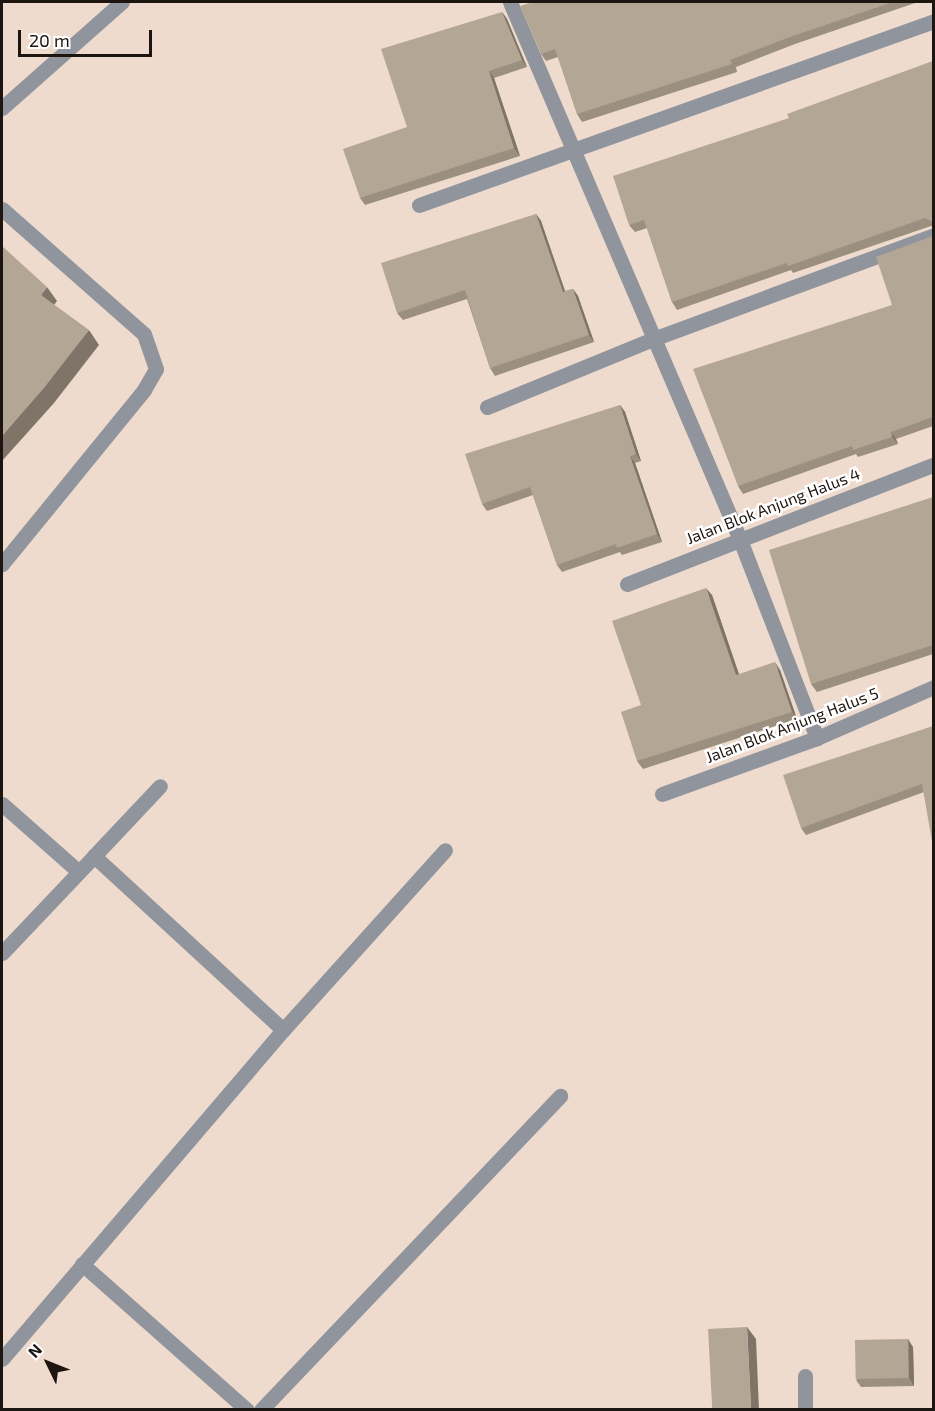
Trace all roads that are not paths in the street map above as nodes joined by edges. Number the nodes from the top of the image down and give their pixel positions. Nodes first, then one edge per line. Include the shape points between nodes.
1 (122, 2) edge
2 (510, 2) edge
3 (933, 21) edge
4 (2, 108) edge
5 (572, 152) junction
6 (419, 205) dead end
7 (2, 209) edge
8 (933, 235) edge
9 (653, 339) junction
10 (487, 407) dead end
11 (933, 464) edge
12 (739, 537) junction
13 (4, 557) edge
14 (627, 584) dead end
15 (933, 687) edge
16 (817, 738) junction
17 (160, 786) dead end
18 (662, 794) dead end
19 (2, 804) edge
20 (446, 850) dead end
21 (94, 856) junction
22 (78, 872) junction
23 (2, 954) edge
24 (283, 1030) junction
25 (560, 1096) dead end
26 (82, 1264) junction
27 (2, 1359) edge
28 (804, 1376) dead end
29 (247, 1410) edge
30 (261, 1410) edge
31 (805, 1410) edge

1 - 4 street
2 - 5 street
3 - 5 street
5 - 6 street
5 - 9 street
7 - 13 street via 144,334 156,369 144,390
8 - 9 street
9 - 10 street
9 - 12 street
11 - 12 street, Jalan Blok Anjung Halus 4
12 - 14 street, Jalan Blok Anjung Halus 4
12 - 16 street
15 - 16 street, Jalan Blok Anjung Halus 5
16 - 18 street, Jalan Blok Anjung Halus 5
17 - 21 street
19 - 22 street
20 - 24 street
21 - 22 street
21 - 24 street
22 - 23 street
24 - 26 street
25 - 30 street
26 - 27 street
26 - 29 street
28 - 31 street

